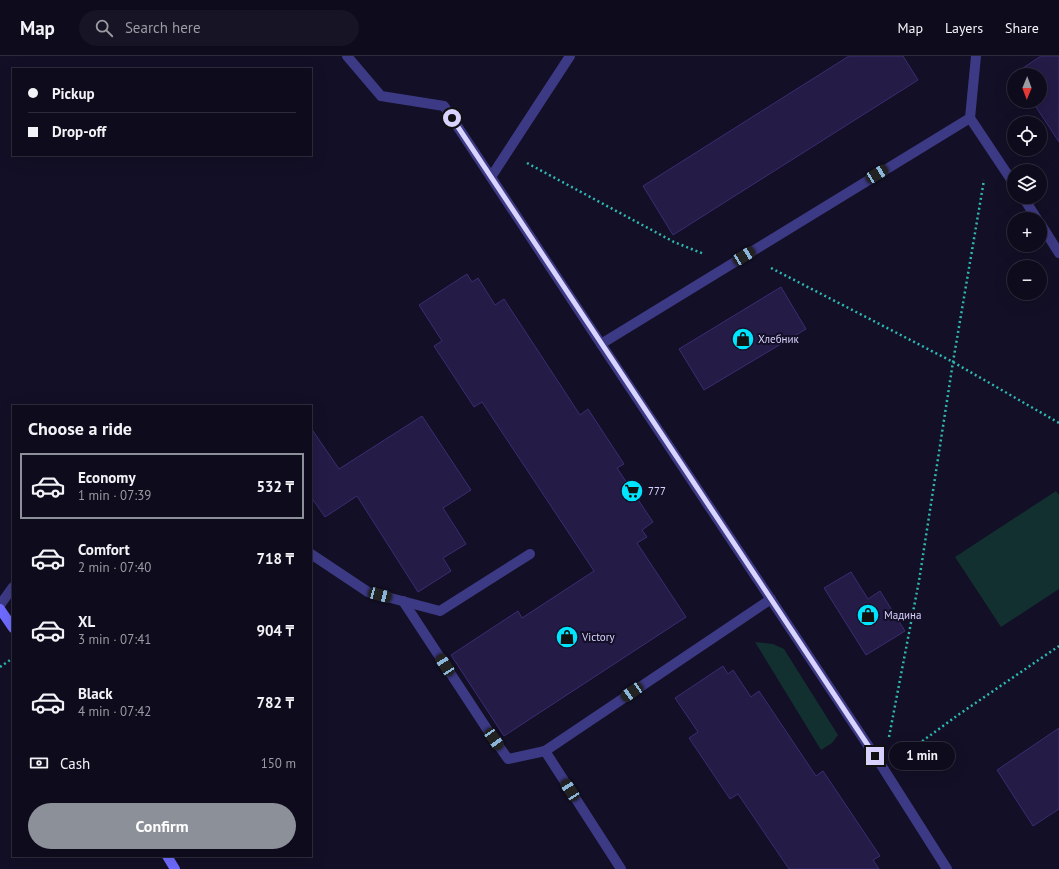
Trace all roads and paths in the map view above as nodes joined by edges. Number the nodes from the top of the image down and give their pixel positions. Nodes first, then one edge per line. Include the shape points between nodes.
1 (347, 56) edge
2 (570, 56) edge
3 (976, 56) edge
4 (970, 118) junction
5 (987, 142) junction
6 (506, 153) junction
7 (1007, 173) edge
8 (491, 177) junction
9 (1047, 234) edge
10 (1059, 253) edge
11 (731, 264) junction
12 (770, 267) dead end
13 (601, 344) junction
14 (953, 362) junction
15 (1059, 423) edge
16 (530, 554) dead end
17 (312, 555) edge
18 (12, 588) edge
19 (771, 599) junction
20 (403, 601) junction
21 (0, 605) edge
22 (0, 609) edge
23 (12, 627) edge
24 (1059, 646) edge
25 (12, 659) edge
26 (0, 667) edge
27 (545, 751) junction
28 (883, 768) junction
29 (168, 857) edge
30 (175, 869) edge
31 (621, 869) edge
32 (947, 869) edge

1 - 8 street via 381,96 444,106
2 - 6 street
3 - 4 street
4 - 5 street
4 - 11 street
5 - 7 street
5 - 14 path via 983,186
6 - 8 street
6 - 11 path via 674,242
8 - 13 street
9 - 10 street
11 - 13 street
12 - 14 path
13 - 19 street
14 - 15 path
14 - 28 path via 919,580
16 - 20 street via 440,611
17 - 20 street via 368,592
18 - 21 street
19 - 27 street
19 - 28 street
20 - 27 street via 508,759
22 - 23 main road
24 - 28 path
25 - 26 path
27 - 31 street
28 - 32 street
29 - 30 main road

